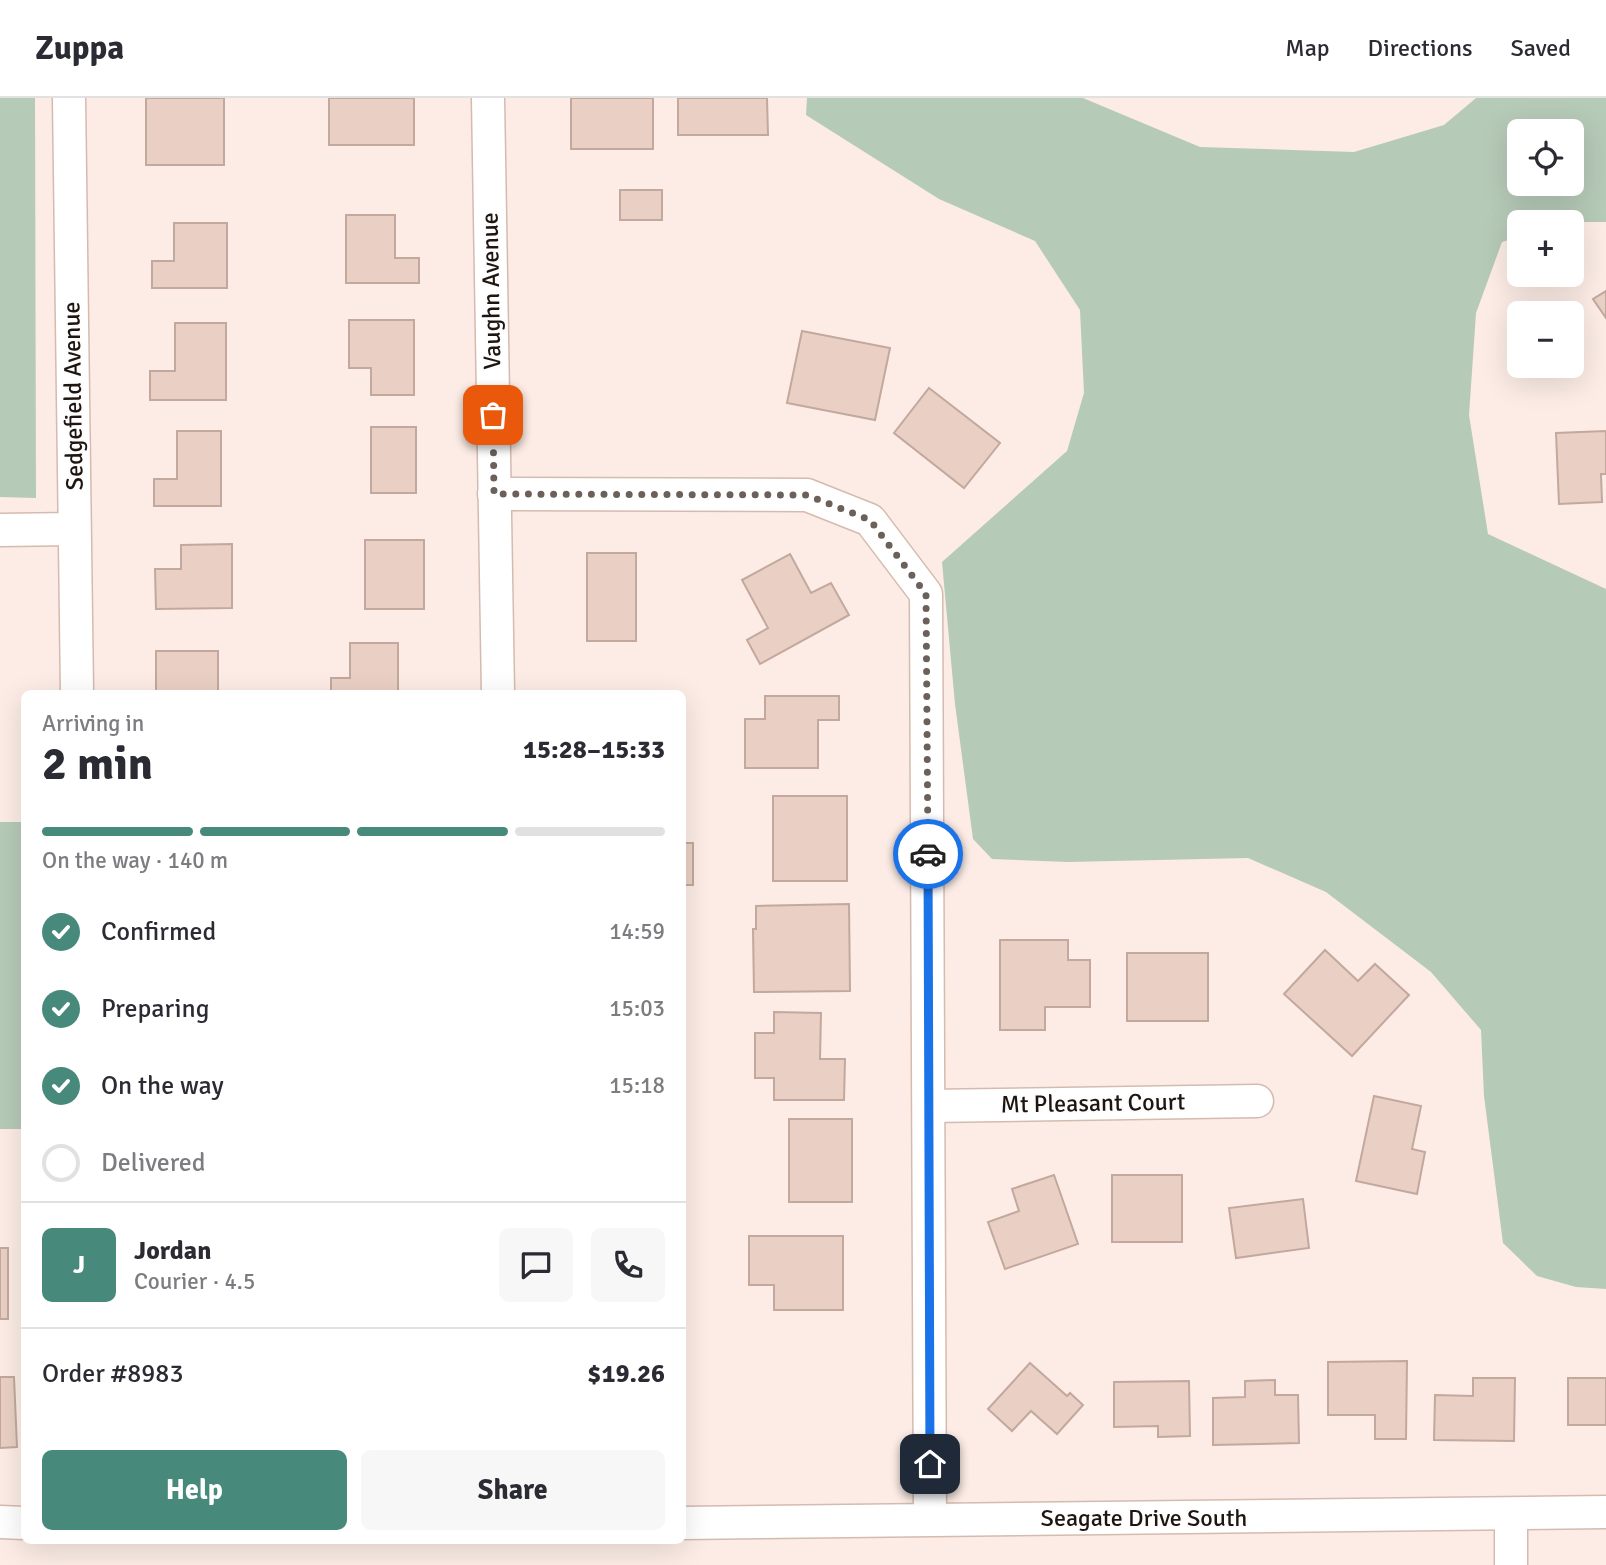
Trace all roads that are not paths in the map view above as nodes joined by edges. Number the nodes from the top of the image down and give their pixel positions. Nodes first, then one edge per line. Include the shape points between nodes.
1 (69, 98) edge
2 (488, 98) edge
3 (494, 494) junction
4 (0, 530) edge
5 (74, 530) junction
6 (77, 690) edge
7 (498, 690) edge
8 (1257, 1101) dead end
9 (929, 1106) junction
10 (1606, 1513) edge
11 (1511, 1514) junction
12 (930, 1519) junction
13 (0, 1522) edge
14 (21, 1523) edge
15 (686, 1523) edge
16 (1511, 1565) edge

1 - 5 street, Sedgefield Avenue
2 - 3 street, Vaughn Avenue
3 - 7 street, Vaughn Avenue
3 - 9 street via 807,495 870,520 926,594
4 - 5 street
5 - 6 street, Sedgefield Avenue
8 - 9 street, Mt Pleasant Court
9 - 12 street
10 - 11 street, Seagate Drive South
11 - 12 street, Seagate Drive South
11 - 16 street
12 - 15 street, Seagate Drive South
13 - 14 street

